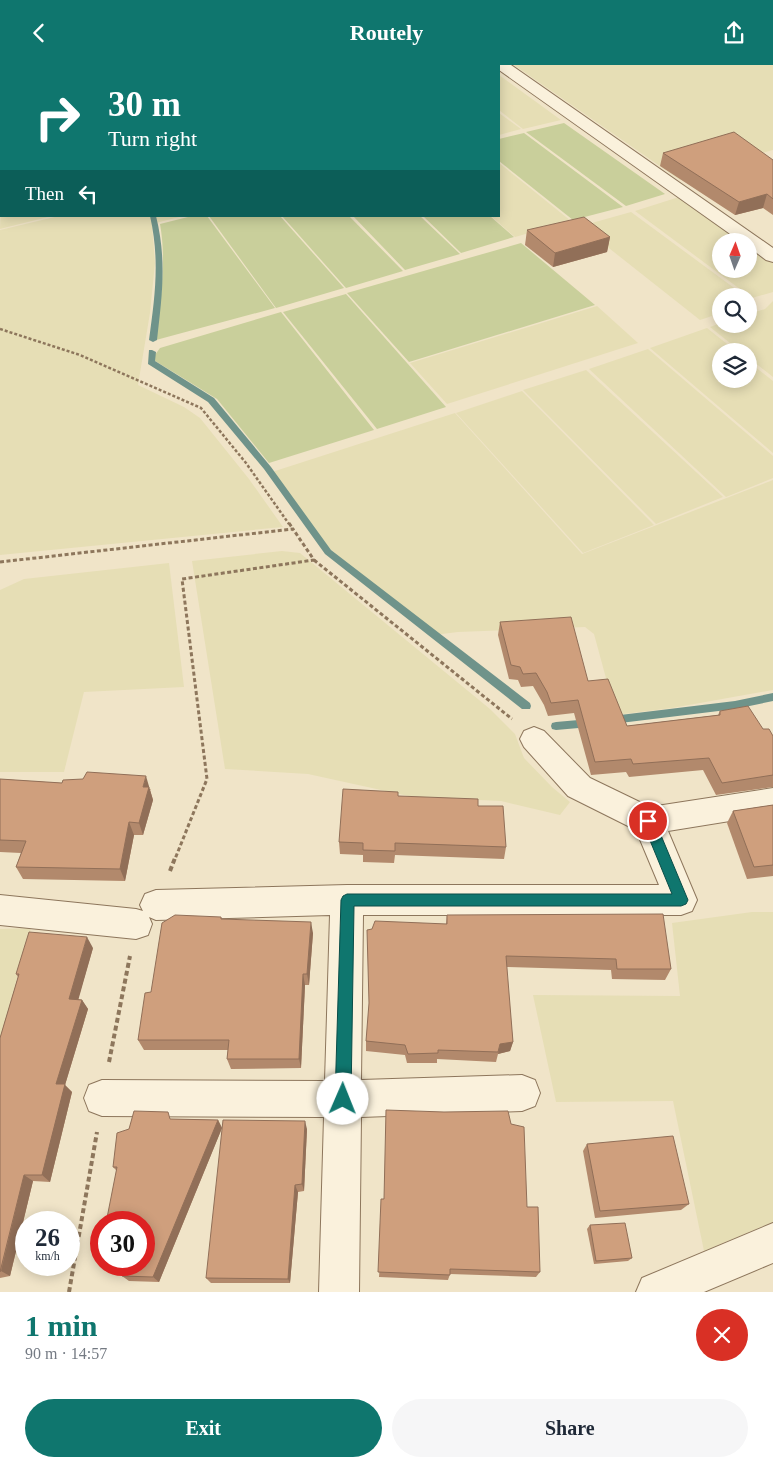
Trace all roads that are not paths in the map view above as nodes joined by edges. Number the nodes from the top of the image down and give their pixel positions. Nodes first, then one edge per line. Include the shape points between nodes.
1 (501, 65) edge
2 (773, 256) edge
3 (534, 739) road end
4 (773, 801) edge
5 (648, 821) junction
6 (347, 900) junction
7 (0, 910) edge
8 (522, 1093) dead end
9 (102, 1098) road end
10 (343, 1099) junction
11 (773, 1243) edge
12 (339, 1292) edge
13 (656, 1292) edge

1 - 2 street
3 - 5 street via 579,787
4 - 5 street
5 - 6 street via 681,900
6 - 7 street via 146,914
6 - 10 street
8 - 10 street
9 - 10 street
10 - 12 street
11 - 13 street

